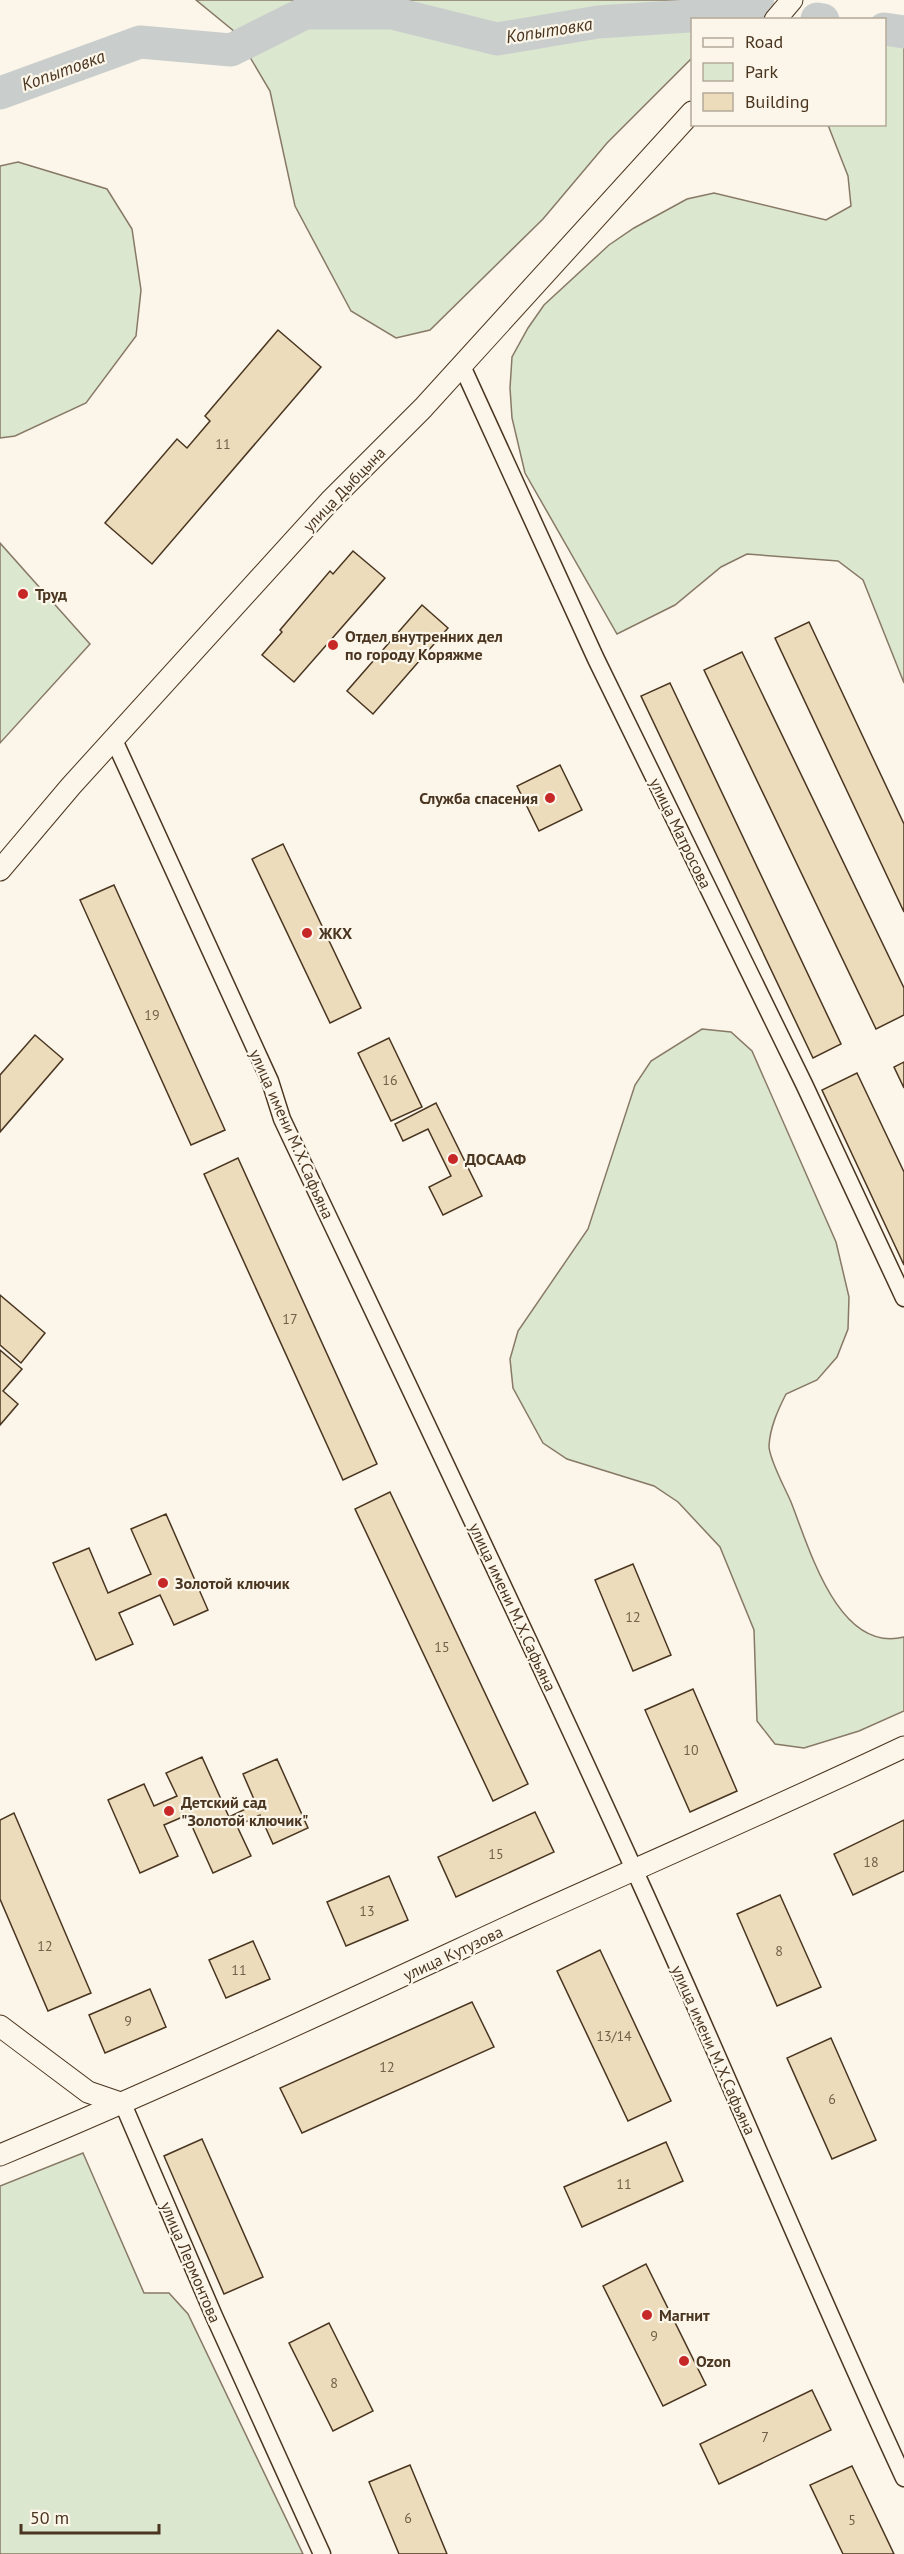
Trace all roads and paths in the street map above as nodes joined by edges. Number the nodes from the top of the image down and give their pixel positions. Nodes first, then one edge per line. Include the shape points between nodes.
1 (792, 0) edge
2 (777, 18) edge
3 (691, 114) edge
4 (462, 366) junction
5 (114, 740) junction
6 (0, 870) edge
7 (904, 1298) edge
8 (904, 1747) edge
9 (634, 1869) junction
10 (0, 2026) edge
11 (123, 2104) junction
12 (0, 2155) edge
13 (904, 2478) edge
14 (322, 2554) edge

1 - 2 street
3 - 4 street, улица Дыбцына
4 - 5 street, улица Дыбцына via 330,501
4 - 7 street, улица Матросова via 596,659
5 - 6 street, улица Дыбцына
5 - 9 street, улица имени М.Х.Сафьяна via 270,1082 282,1119
8 - 9 street, улица Кутузова
9 - 11 street, улица Кутузова
9 - 13 street, улица имени М.Х.Сафьяна
10 - 11 street via 88,2092
11 - 12 street, улица Кутузова
11 - 14 street, улица Лермонтова

